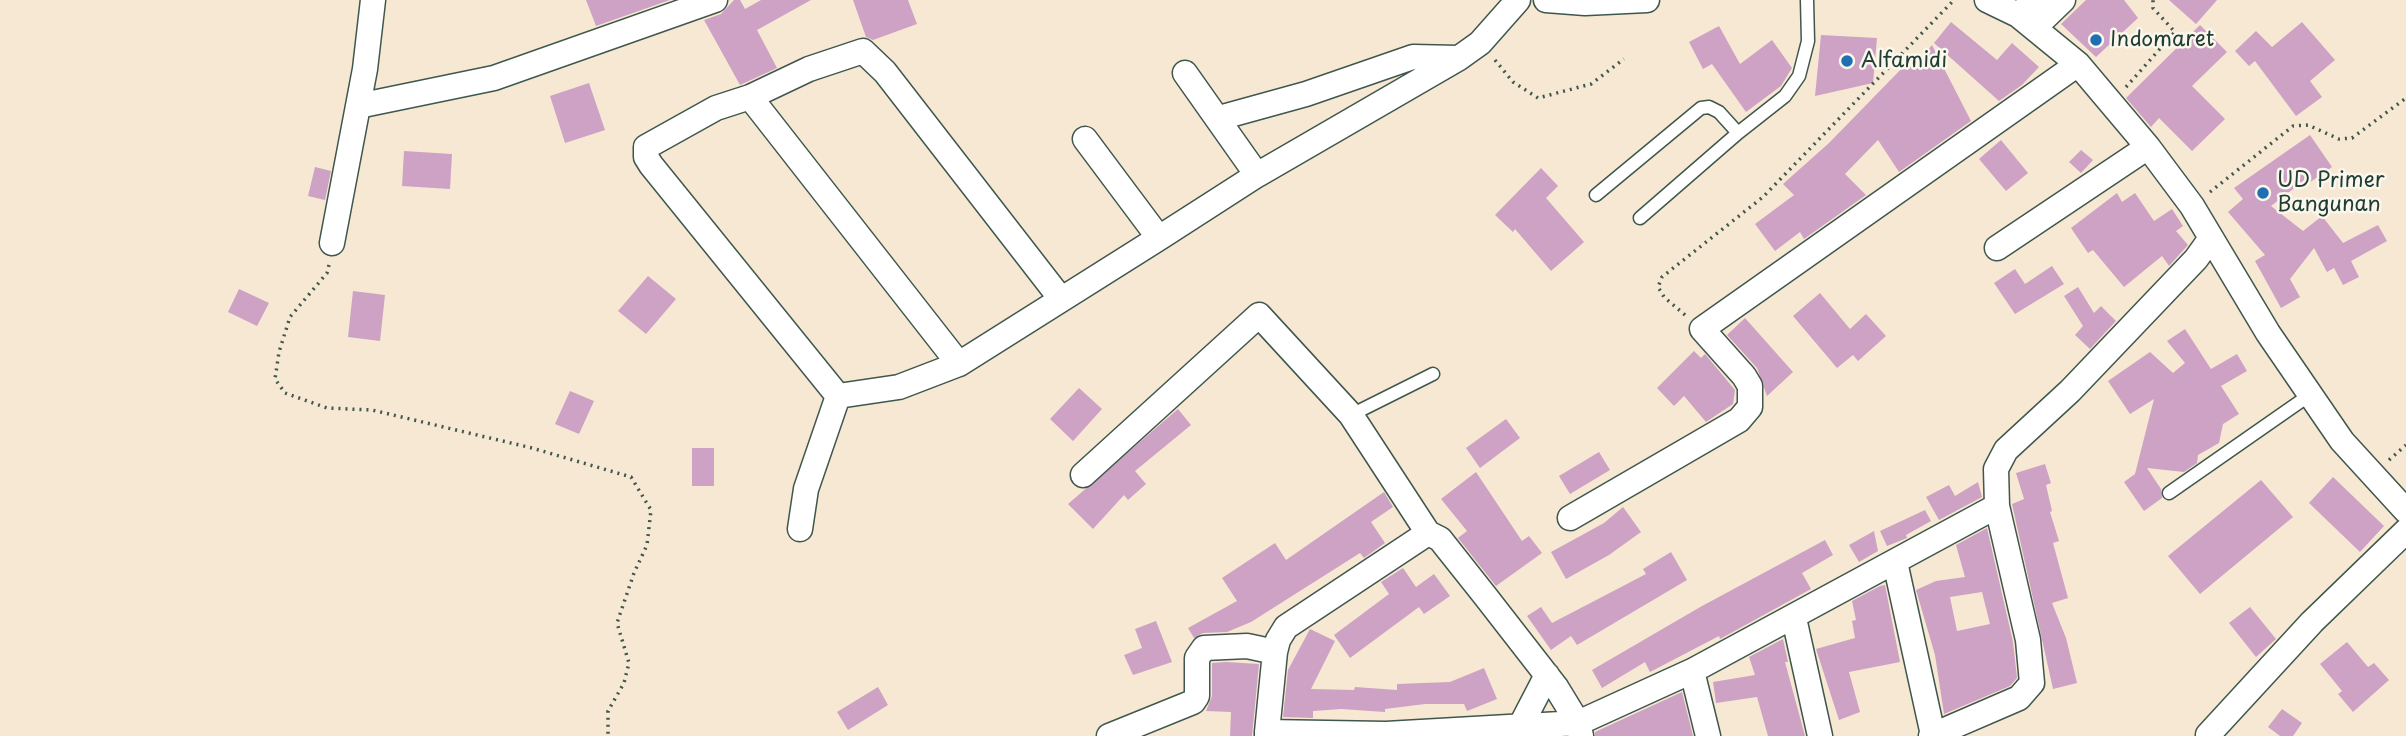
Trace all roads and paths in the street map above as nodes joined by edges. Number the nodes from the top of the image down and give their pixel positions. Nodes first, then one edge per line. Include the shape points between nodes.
1 (373, 0) edge
2 (715, 0) edge
3 (1518, 0) edge
4 (1546, 0) edge
5 (1647, 0) edge
6 (1807, 0) edge
7 (1954, 0) edge
8 (1987, 0) edge
9 (2063, 0) edge
10 (2153, 0) edge
11 (2029, 14) edge
12 (1480, 43) junction
13 (1459, 58) junction
14 (1624, 59) dead end
15 (2078, 64) junction
16 (1185, 73) dead end
17 (750, 97) junction
18 (2406, 98) edge
19 (2110, 104) junction
20 (358, 106) junction
21 (1219, 118) junction
22 (1738, 133) junction
23 (1085, 139) dead end
24 (2148, 146) junction
25 (1257, 175) junction
26 (1596, 195) dead end
27 (2192, 206) junction
28 (1640, 218) dead end
29 (2211, 237) junction
30 (1159, 238) junction
31 (332, 243) joint
32 (1997, 248) dead end
33 (1061, 299) junction
34 (1703, 329) junction
35 (959, 364) junction
36 (1433, 374) dead end
37 (2311, 394) junction
38 (838, 396) junction
39 (1351, 415) junction
40 (1083, 475) dead end
41 (2169, 493) dead end
42 (1997, 506) junction
43 (2406, 511) edge
44 (1570, 518) dead end
45 (800, 529) dead end
46 (2406, 531) edge
47 (1428, 533) junction
48 (1895, 562) junction
49 (1794, 618) junction
50 (1275, 652) junction
51 (1692, 671) junction
52 (1547, 675) junction
53 (1520, 727) junction
54 (1579, 730) edge
55 (1267, 734) edge
56 (1386, 735) edge
57 (2208, 735) edge
58 (608, 736) edge
59 (1109, 736) edge
60 (1708, 736) edge
61 (1820, 736) edge
62 (1932, 736) edge

1 - 20 street
2 - 20 street via 494,78
3 - 12 street
4 - 5 street
6 - 22 lane via 1808,41 1799,76 1785,96
7 - 34 path via 1763,197 1662,277 1658,287 1664,298
8 - 11 street
9 - 11 street
10 - 19 path via 2153,8 2175,32
11 - 15 street
12 - 13 street
12 - 14 path via 1513,82 1538,99 1591,84
13 - 21 street via 1413,57
13 - 25 street
15 - 19 street
15 - 34 street
16 - 21 street
17 - 33 street via 847,54 863,51 870,55
17 - 35 street
17 - 38 street via 716,108 663,135 646,147 646,157
18 - 27 path via 2352,138 2339,139 2308,125 2293,126
19 - 24 street
20 - 31 street
21 - 25 street
22 - 26 lane via 1718,112 1701,108
22 - 28 lane
23 - 30 street
24 - 27 street
24 - 32 street
25 - 30 street
27 - 29 street
29 - 37 street
29 - 42 street via 2196,259 2070,391 2006,450 1996,469
30 - 33 street
31 - 58 path via 327,274 290,317 279,352 275,379 285,393 327,408 372,410 532,448 631,477 651,510 647,545 617,624 629,663 608,711
33 - 35 street
34 - 44 street via 1744,376 1750,386 1750,407 1739,420
35 - 38 street via 900,387
36 - 39 lane
37 - 41 lane
37 - 43 street via 2342,441
38 - 45 street via 808,482
39 - 40 street via 1259,315
39 - 47 street
42 - 48 street
42 - 62 street via 2028,640 2032,683 2019,698
46 - 57 street via 2312,622
47 - 50 street via 1286,627
47 - 52 street via 1440,538
48 - 49 street
48 - 62 street
49 - 51 street
49 - 61 street
50 - 55 street
50 - 59 street via 1247,646 1204,648 1197,658 1193,702
51 - 54 street
51 - 60 street
52 - 53 street
52 - 54 street
53 - 54 street
53 - 56 street
55 - 56 street

